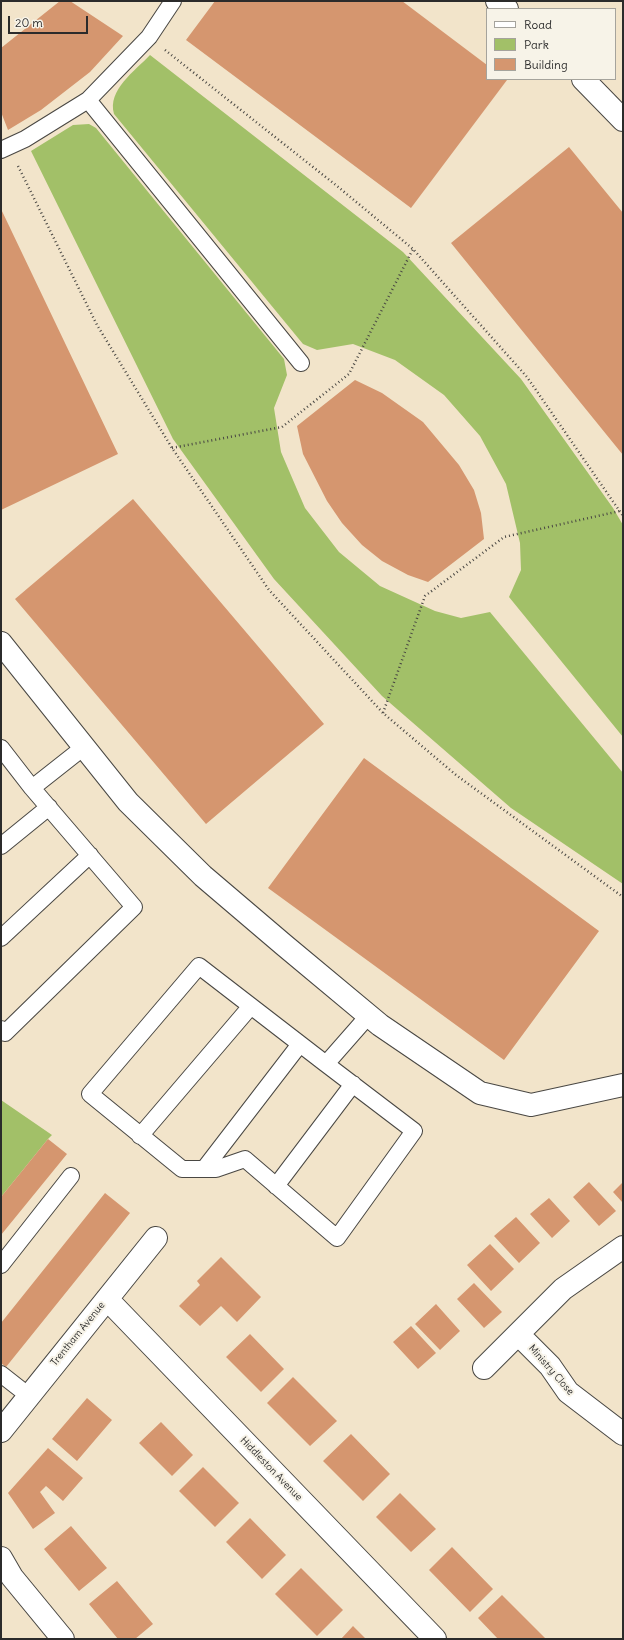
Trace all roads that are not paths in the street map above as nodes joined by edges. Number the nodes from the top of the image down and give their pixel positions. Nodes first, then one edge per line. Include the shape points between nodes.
1 (173, 1) edge
2 (496, 1) edge
3 (506, 8) edge
4 (584, 80) edge
5 (88, 100) junction
6 (623, 120) edge
7 (5, 148) edge
8 (301, 363) dead end
9 (1, 643) edge
10 (84, 747) junction
11 (4, 759) edge
12 (32, 788) junction
13 (49, 807) junction
14 (1, 846) edge
15 (90, 855) junction
16 (1, 938) edge
17 (251, 1006) junction
18 (369, 1015) junction
19 (1, 1029) edge
20 (300, 1044) junction
21 (326, 1064) junction
22 (353, 1084) junction
23 (623, 1086) edge
24 (140, 1136) junction
25 (204, 1169) junction
26 (71, 1176) dead end
27 (276, 1186) junction
28 (156, 1238) dead end
29 (623, 1247) edge
30 (1, 1265) edge
31 (107, 1299) junction
32 (518, 1334) junction
33 (484, 1368) dead end
34 (1, 1374) edge
35 (29, 1396) junction
36 (1, 1431) edge
37 (623, 1434) edge
38 (1, 1558) edge
39 (7, 1582) edge
40 (63, 1639) edge
41 (435, 1639) edge

1 - 5 lane via 149,37
2 - 3 street
4 - 6 street
5 - 7 lane via 25,139
5 - 8 lane
9 - 10 street
10 - 12 lane
10 - 18 street via 128,802 203,876
11 - 12 lane
12 - 13 lane
13 - 14 lane
13 - 15 lane
15 - 16 lane
15 - 19 lane via 134,907 5,1032
17 - 20 lane
17 - 24 lane
17 - 24 lane via 199,966 90,1094
18 - 21 lane
18 - 23 street via 480,1093 531,1105
20 - 21 lane
20 - 25 lane
21 - 22 lane
22 - 27 lane
22 - 27 lane via 414,1131 337,1238
24 - 25 lane via 182,1169
25 - 27 lane via 216,1169 245,1159
26 - 30 lane
28 - 31 street, Trentham Avenue
29 - 32 street via 563,1289
31 - 35 street, Trentham Avenue
31 - 41 street, Hiddleston Avenue
32 - 33 street
32 - 37 street, Ministry Close via 550,1366 568,1392
34 - 35 lane
35 - 36 street, Trentham Avenue
38 - 39 street
39 - 40 street

